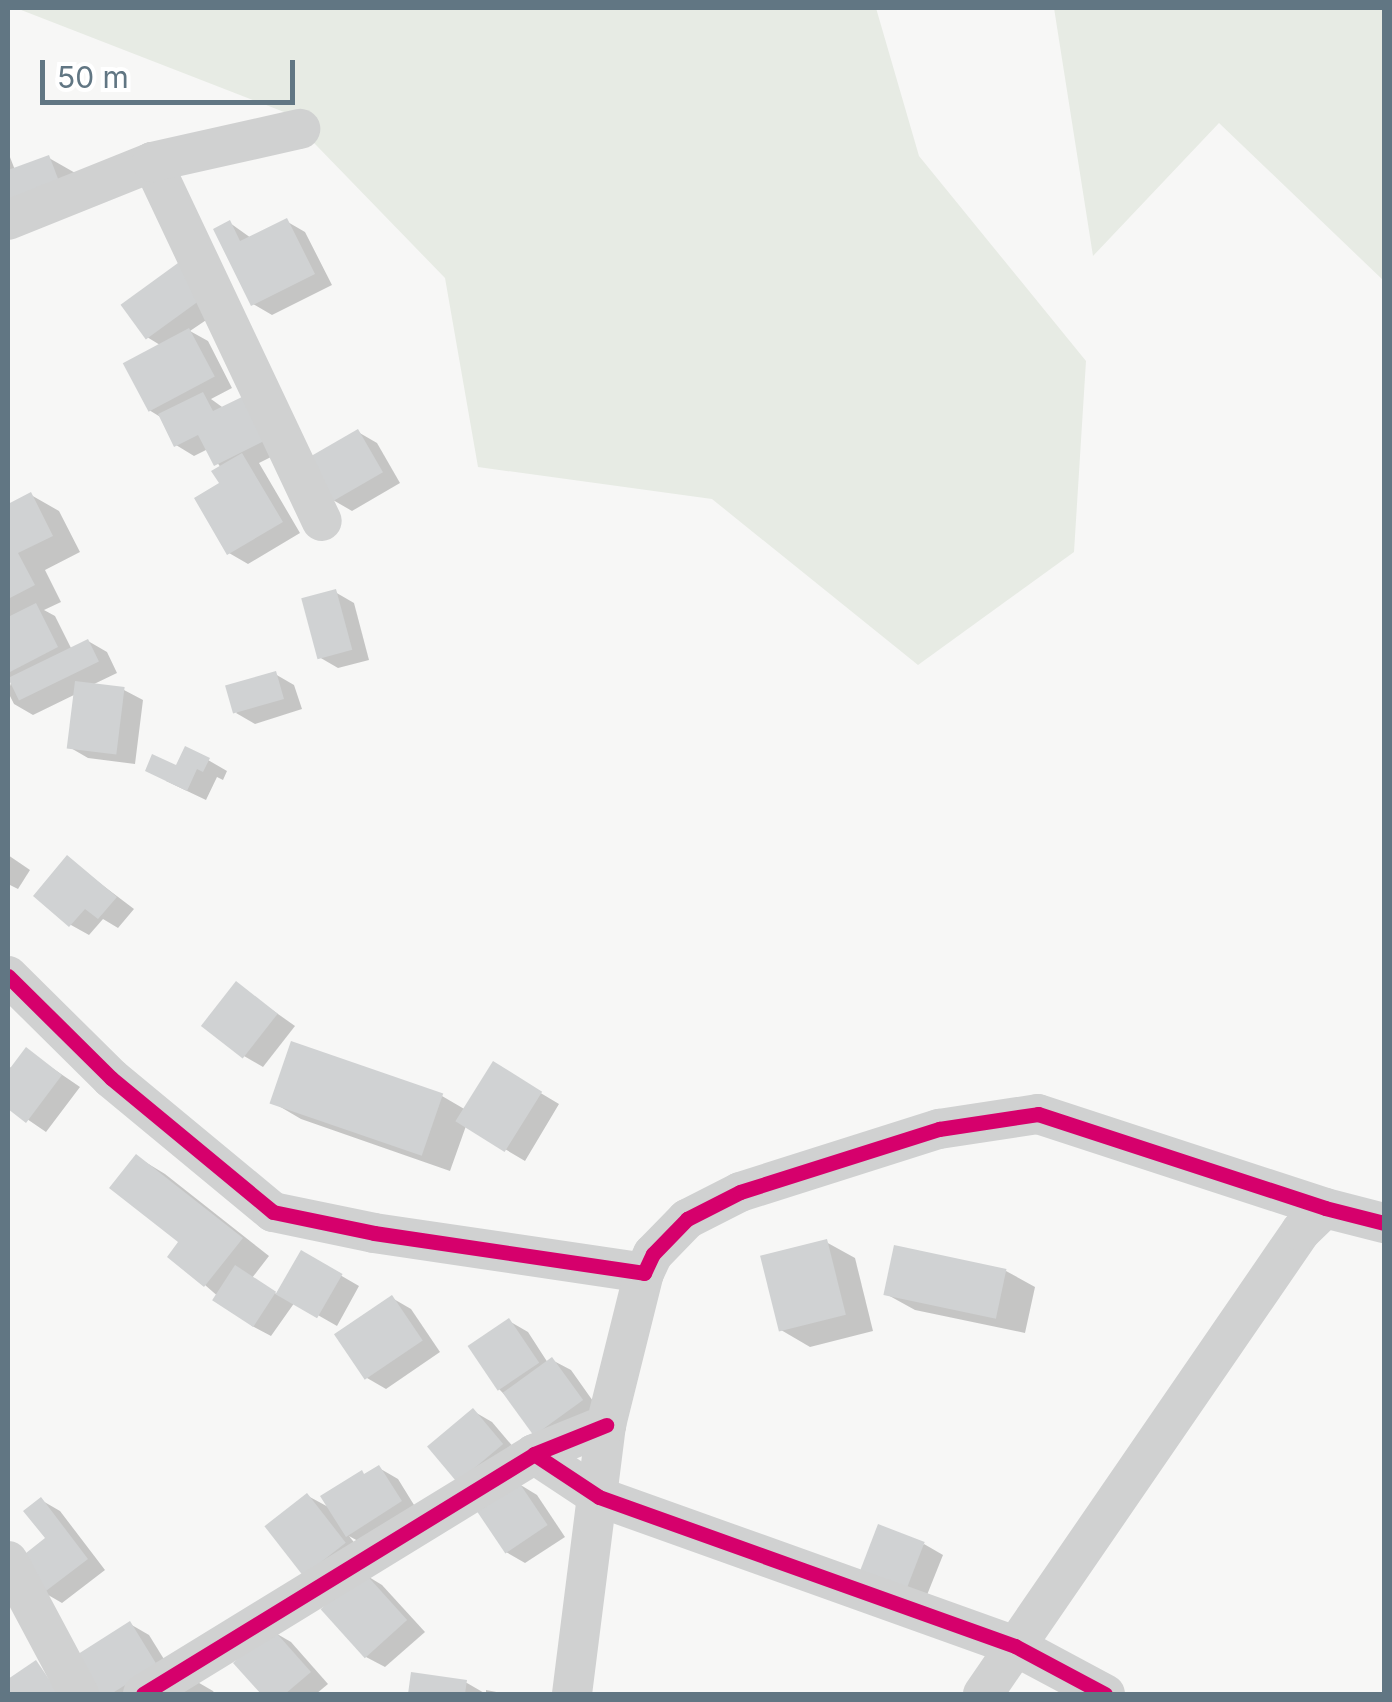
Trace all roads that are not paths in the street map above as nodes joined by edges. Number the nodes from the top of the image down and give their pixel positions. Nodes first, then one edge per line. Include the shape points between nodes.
1 (300, 130) dead end
2 (152, 162) junction
3 (8, 220) edge
4 (322, 521) dead end
5 (8, 976) edge
6 (1325, 1208) junction
7 (1384, 1223) edge
8 (644, 1273) junction
9 (606, 1425) junction
10 (534, 1454) junction
11 (599, 1497) junction
12 (8, 1562) edge
13 (1015, 1646) junction
14 (80, 1694) edge
15 (143, 1694) edge
16 (572, 1694) edge
17 (984, 1694) edge
18 (1106, 1694) edge

1 - 2 street
2 - 3 street
2 - 4 street
5 - 8 street via 111,1078 273,1212
6 - 7 street
6 - 8 street via 1038,1114 939,1130 740,1192 687,1219
6 - 13 street via 1301,1231
8 - 9 street
9 - 10 street
9 - 11 street
10 - 11 street
10 - 15 street
11 - 13 street
11 - 16 street
12 - 14 street
13 - 17 street
13 - 18 street

